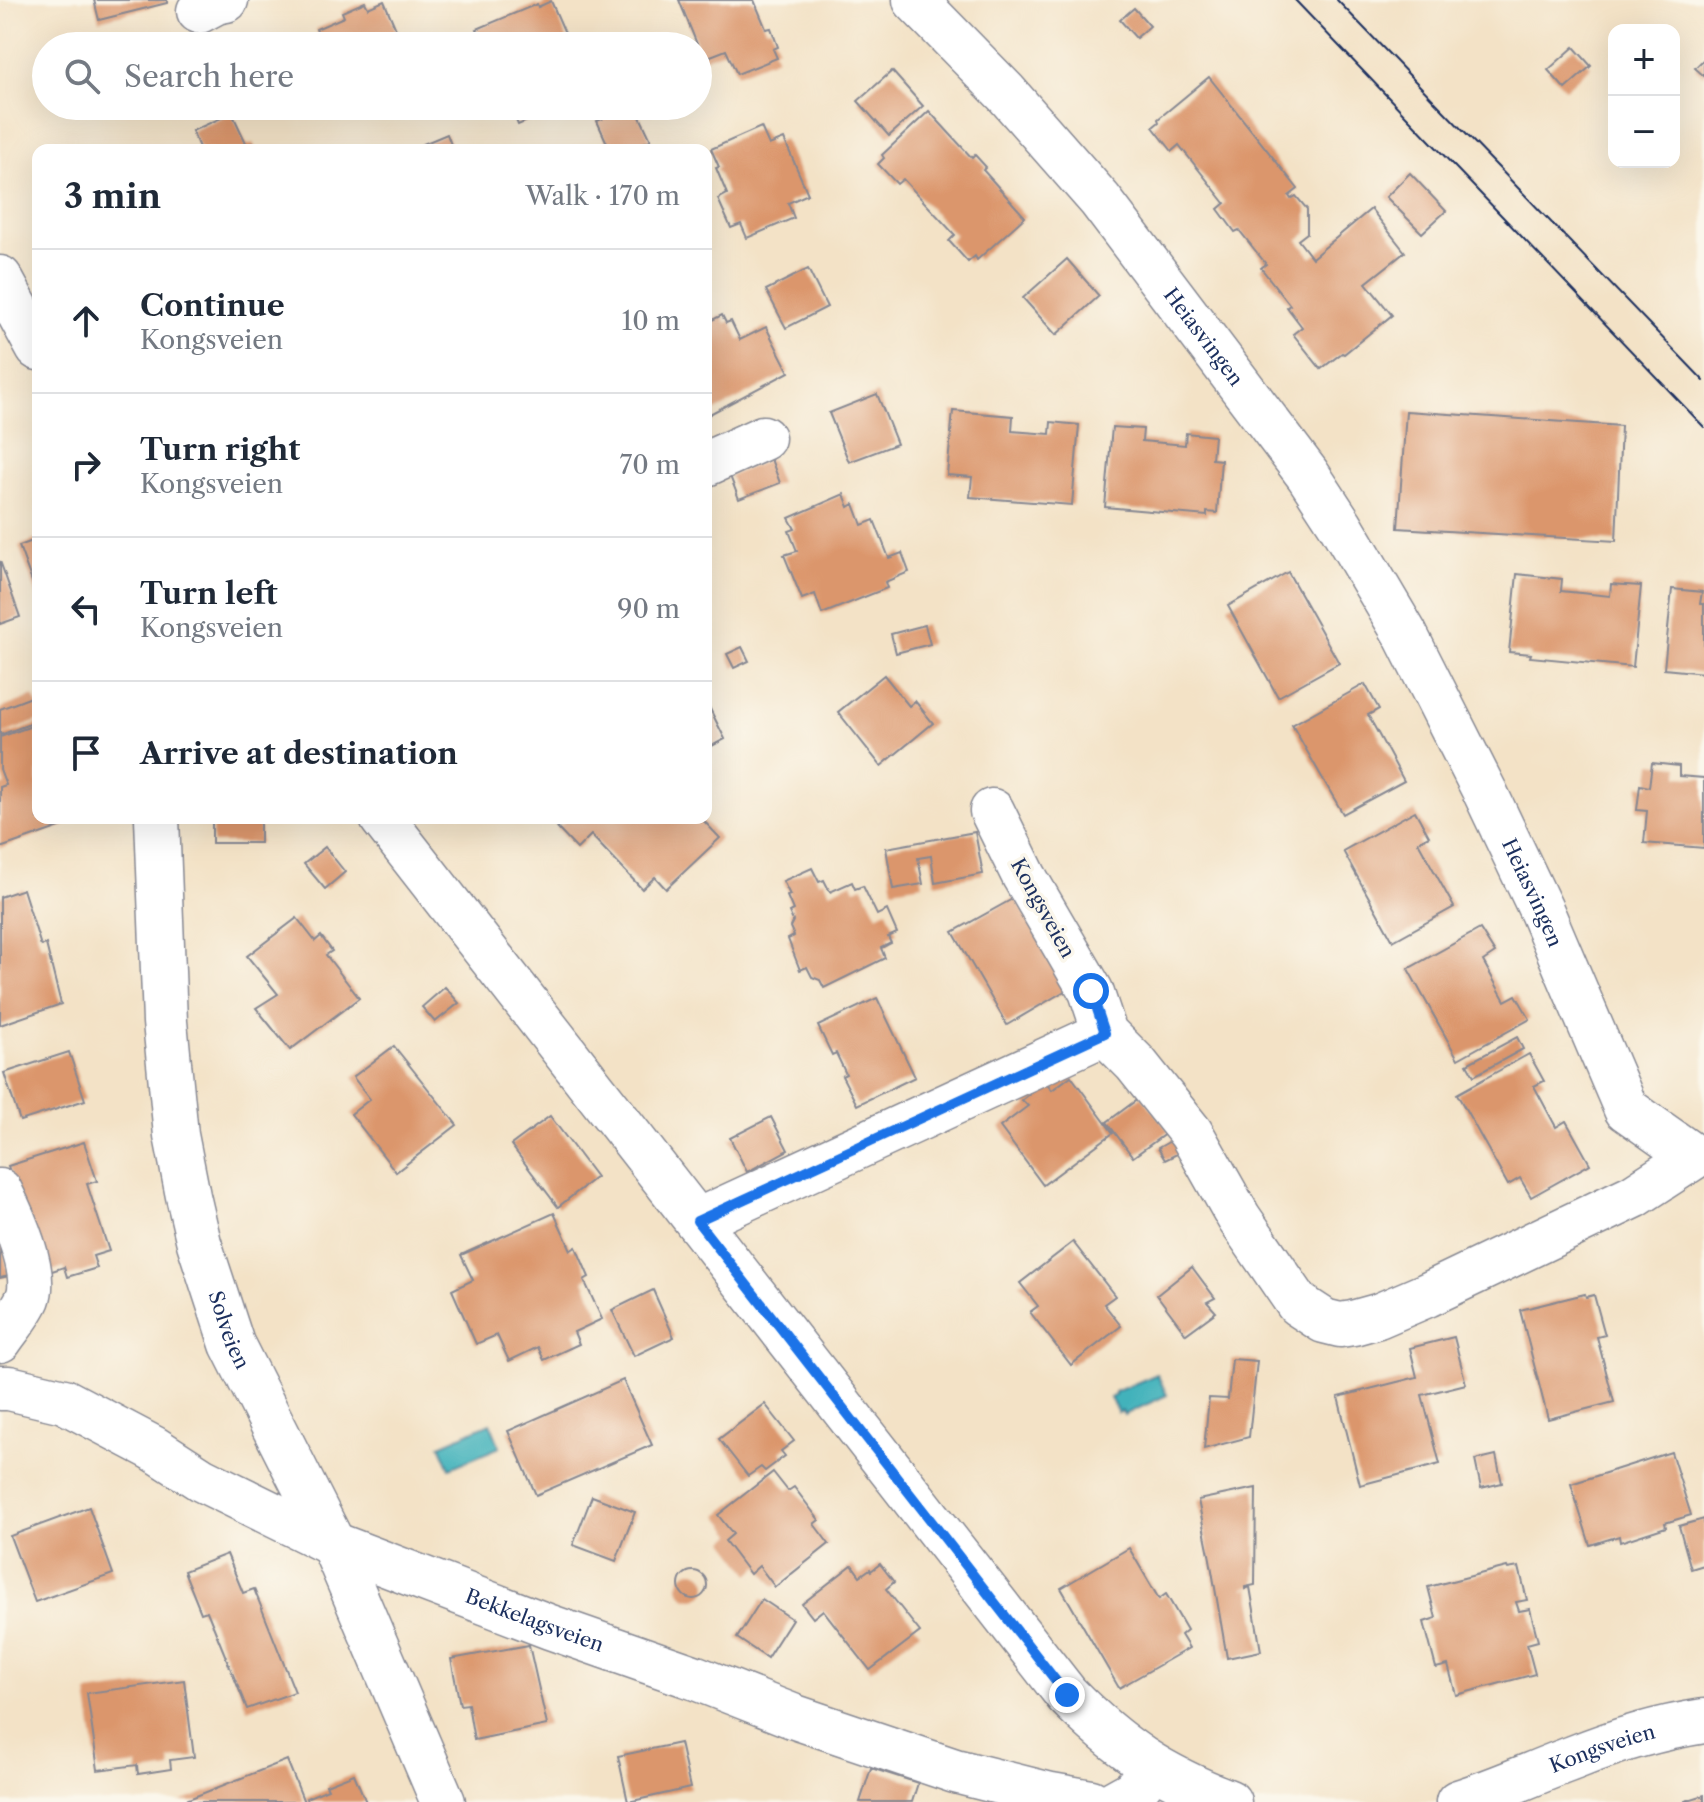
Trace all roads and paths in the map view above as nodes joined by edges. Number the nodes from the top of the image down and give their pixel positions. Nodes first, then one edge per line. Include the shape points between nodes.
1 (915, 0) edge
2 (0, 278) edge
3 (32, 337) edge
4 (763, 438) dead end
5 (712, 461) edge
6 (992, 811) dead end
7 (157, 824) edge
8 (387, 824) edge
9 (1105, 1033) junction
10 (0, 1191) edge
11 (697, 1221) junction
12 (0, 1340) edge
13 (0, 1388) edge
14 (333, 1544) junction
15 (1704, 1721) edge
16 (1153, 1767) junction
17 (443, 1802) edge
18 (1091, 1802) edge
19 (1115, 1802) edge
20 (1229, 1802) edge
21 (1458, 1802) edge

1 - 9 street, Heiasvingen via 1100,200 1308,475 1405,634 1485,792 1626,1109 1694,1157 1634,1196 1427,1295 1340,1325 1298,1304 1239,1218 1191,1133
2 - 3 street
4 - 5 street
6 - 9 street, Kongsveien via 1091,991
7 - 14 street, Solveien via 165,1022 176,1135 191,1207 232,1344
8 - 11 street
9 - 11 street
10 - 12 street via 26,1257 30,1285 28,1298
11 - 16 street via 1067,1695 1095,1724
13 - 14 street, Bekkelagsveien via 64,1401 201,1479
14 - 17 street, Solveien
14 - 18 street, Bekkelagsveien via 809,1722 955,1771
15 - 21 street, Kongsveien via 1574,1757
16 - 19 street via 1133,1792
16 - 20 street

